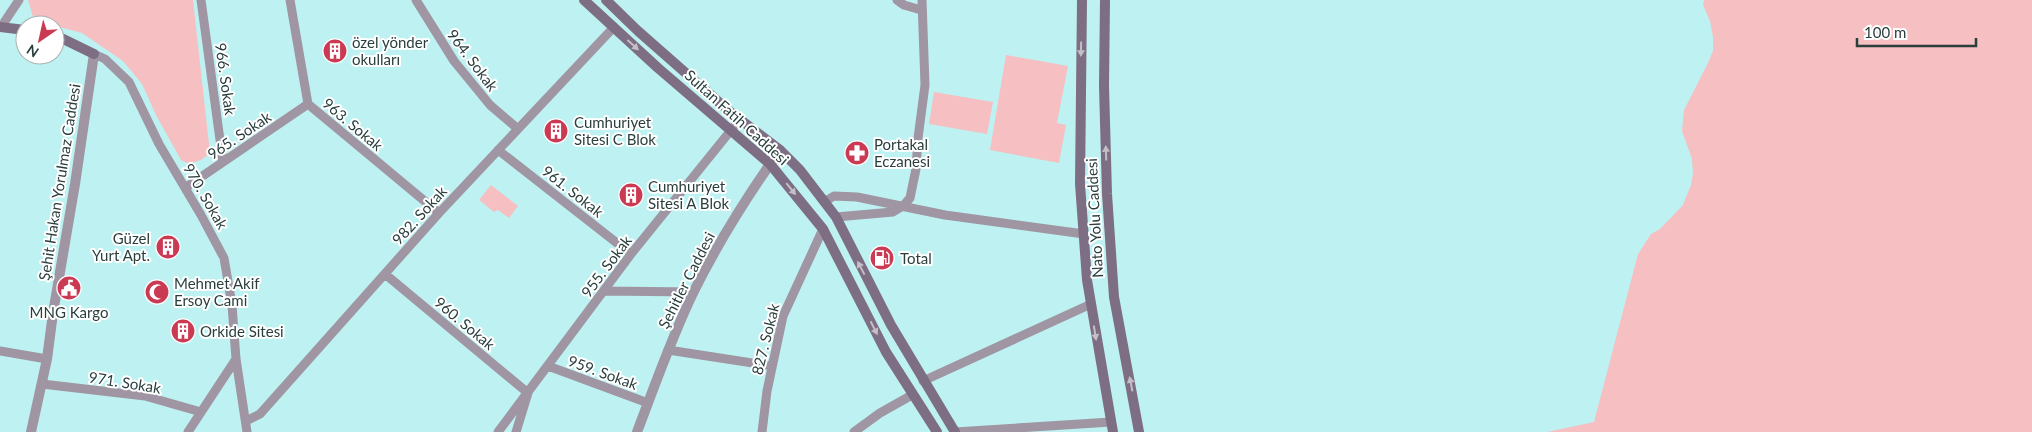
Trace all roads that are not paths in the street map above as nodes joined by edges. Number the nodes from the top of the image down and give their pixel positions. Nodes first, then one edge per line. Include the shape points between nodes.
1 (19, 0) edge
2 (201, 0) edge
3 (290, 0) edge
4 (416, 0) edge
5 (584, 0) edge
6 (606, 0) edge
7 (897, 0) edge
8 (922, 0) edge
9 (1082, 0) edge
10 (1106, 0) edge
11 (921, 10) junction
12 (0, 27) edge
13 (614, 27) junction
14 (15, 29) edge
15 (65, 40) edge
16 (94, 54) junction
17 (308, 104) junction
18 (740, 119) junction
19 (518, 129) junction
20 (730, 129) junction
21 (498, 150) junction
22 (780, 150) junction
23 (223, 162) junction
24 (770, 164) junction
25 (185, 188) junction
26 (824, 202) junction
27 (903, 206) junction
28 (440, 213) junction
29 (836, 217) junction
30 (823, 229) junction
31 (1084, 234) junction
32 (631, 254) junction
33 (385, 274) junction
34 (604, 291) junction
35 (694, 292) junction
36 (1091, 304) junction
37 (668, 350) junction
38 (0, 352) edge
39 (47, 359) junction
40 (236, 359) junction
41 (548, 366) junction
42 (772, 366) junction
43 (923, 380) junction
44 (42, 384) junction
45 (528, 393) junction
46 (912, 395) junction
47 (648, 403) junction
48 (202, 412) junction
49 (246, 421) junction
50 (1112, 427) edge
51 (31, 432) edge
52 (188, 432) edge
53 (247, 432) edge
54 (498, 432) edge
55 (516, 432) edge
56 (637, 432) edge
57 (762, 432) edge
58 (854, 432) edge
59 (937, 432) edge
60 (955, 432) edge
61 (1140, 432) edge

1 - 12 street
2 - 23 street, 966. Sokak
3 - 17 street, 963. Sokak
4 - 19 street, 964. Sokak via 454,61 490,105
5 - 13 main road, Sultan Fatih Caddesi
6 - 18 main road, Sultan Fatih Caddesi
7 - 11 street
8 - 11 street
9 -> 31 main road, Nato Yolu Caddesi via 1080,184
61 -> 10 main road, Nato Yolu Caddesi via 1113,288 1104,96
11 - 27 street via 925,85 916,169 910,198
12 - 14 main road
13 - 19 street, 982. Sokak
13 -> 20 main road, Sultan Fatih Caddesi
15 - 16 main road, 970. Sokak
16 - 25 street, 970. Sokak via 105,59 129,82
16 - 39 street, Şehit Hakan Yorulmaz Caddesi
17 - 23 street, 965. Sokak
17 - 28 street, 963. Sokak
18 - 20 street, 955. Sokak
18 - 22 main road, Sultan Fatih Caddesi
19 - 21 street, 982. Sokak
20 - 24 main road, Sultan Fatih Caddesi
20 - 32 street, 955. Sokak
21 - 28 street, 982. Sokak
21 - 32 street, 961. Sokak
22 - 24 street, Şehitler Caddesi
22 - 26 main road, Sultan Fatih Caddesi
23 - 25 street, 965. Sokak
24 -> 30 main road, Sultan Fatih Caddesi
24 - 35 street, Şehitler Caddesi via 710,260
25 - 40 street, 970. Sokak via 224,258
26 - 27 street via 834,196 857,197
26 - 29 main road, Sultan Fatih Caddesi
27 - 29 street via 893,212
27 - 31 street
28 - 33 street, 982. Sokak
43 -> 29 main road, Sultan Fatih Caddesi
30 - 42 street, 827. Sokak via 783,316
30 -> 46 main road, Sultan Fatih Caddesi via 886,352
31 - 36 main road, Nato Yolu Caddesi
32 - 34 street, 955. Sokak
33 - 45 street, 960. Sokak
33 - 49 street, 982. Sokak via 260,414
34 - 35 street
34 - 41 street, 955. Sokak
35 - 37 street, Şehitler Caddesi
36 - 43 street
36 -> 50 main road, Nato Yolu Caddesi
37 - 42 street
37 - 47 street, Şehitler Caddesi
38 - 39 street
39 - 44 street, Şehit Hakan Yorulmaz Caddesi
40 - 48 street
40 - 49 street, 970. Sokak
41 - 45 street, 955. Sokak
41 - 47 street, 959. Sokak
42 - 57 street, 827. Sokak
43 - 60 main road, Sultan Fatih Caddesi
44 - 48 street, 971. Sokak via 145,396
44 - 51 street, Şehit Hakan Yorulmaz Caddesi
45 - 54 street, 955. Sokak
45 - 55 street
46 - 58 street
46 - 59 main road, Sultan Fatih Caddesi
47 - 56 street, Şehitler Caddesi
48 - 52 street
49 - 53 street, 970. Sokak
50 - 60 street

